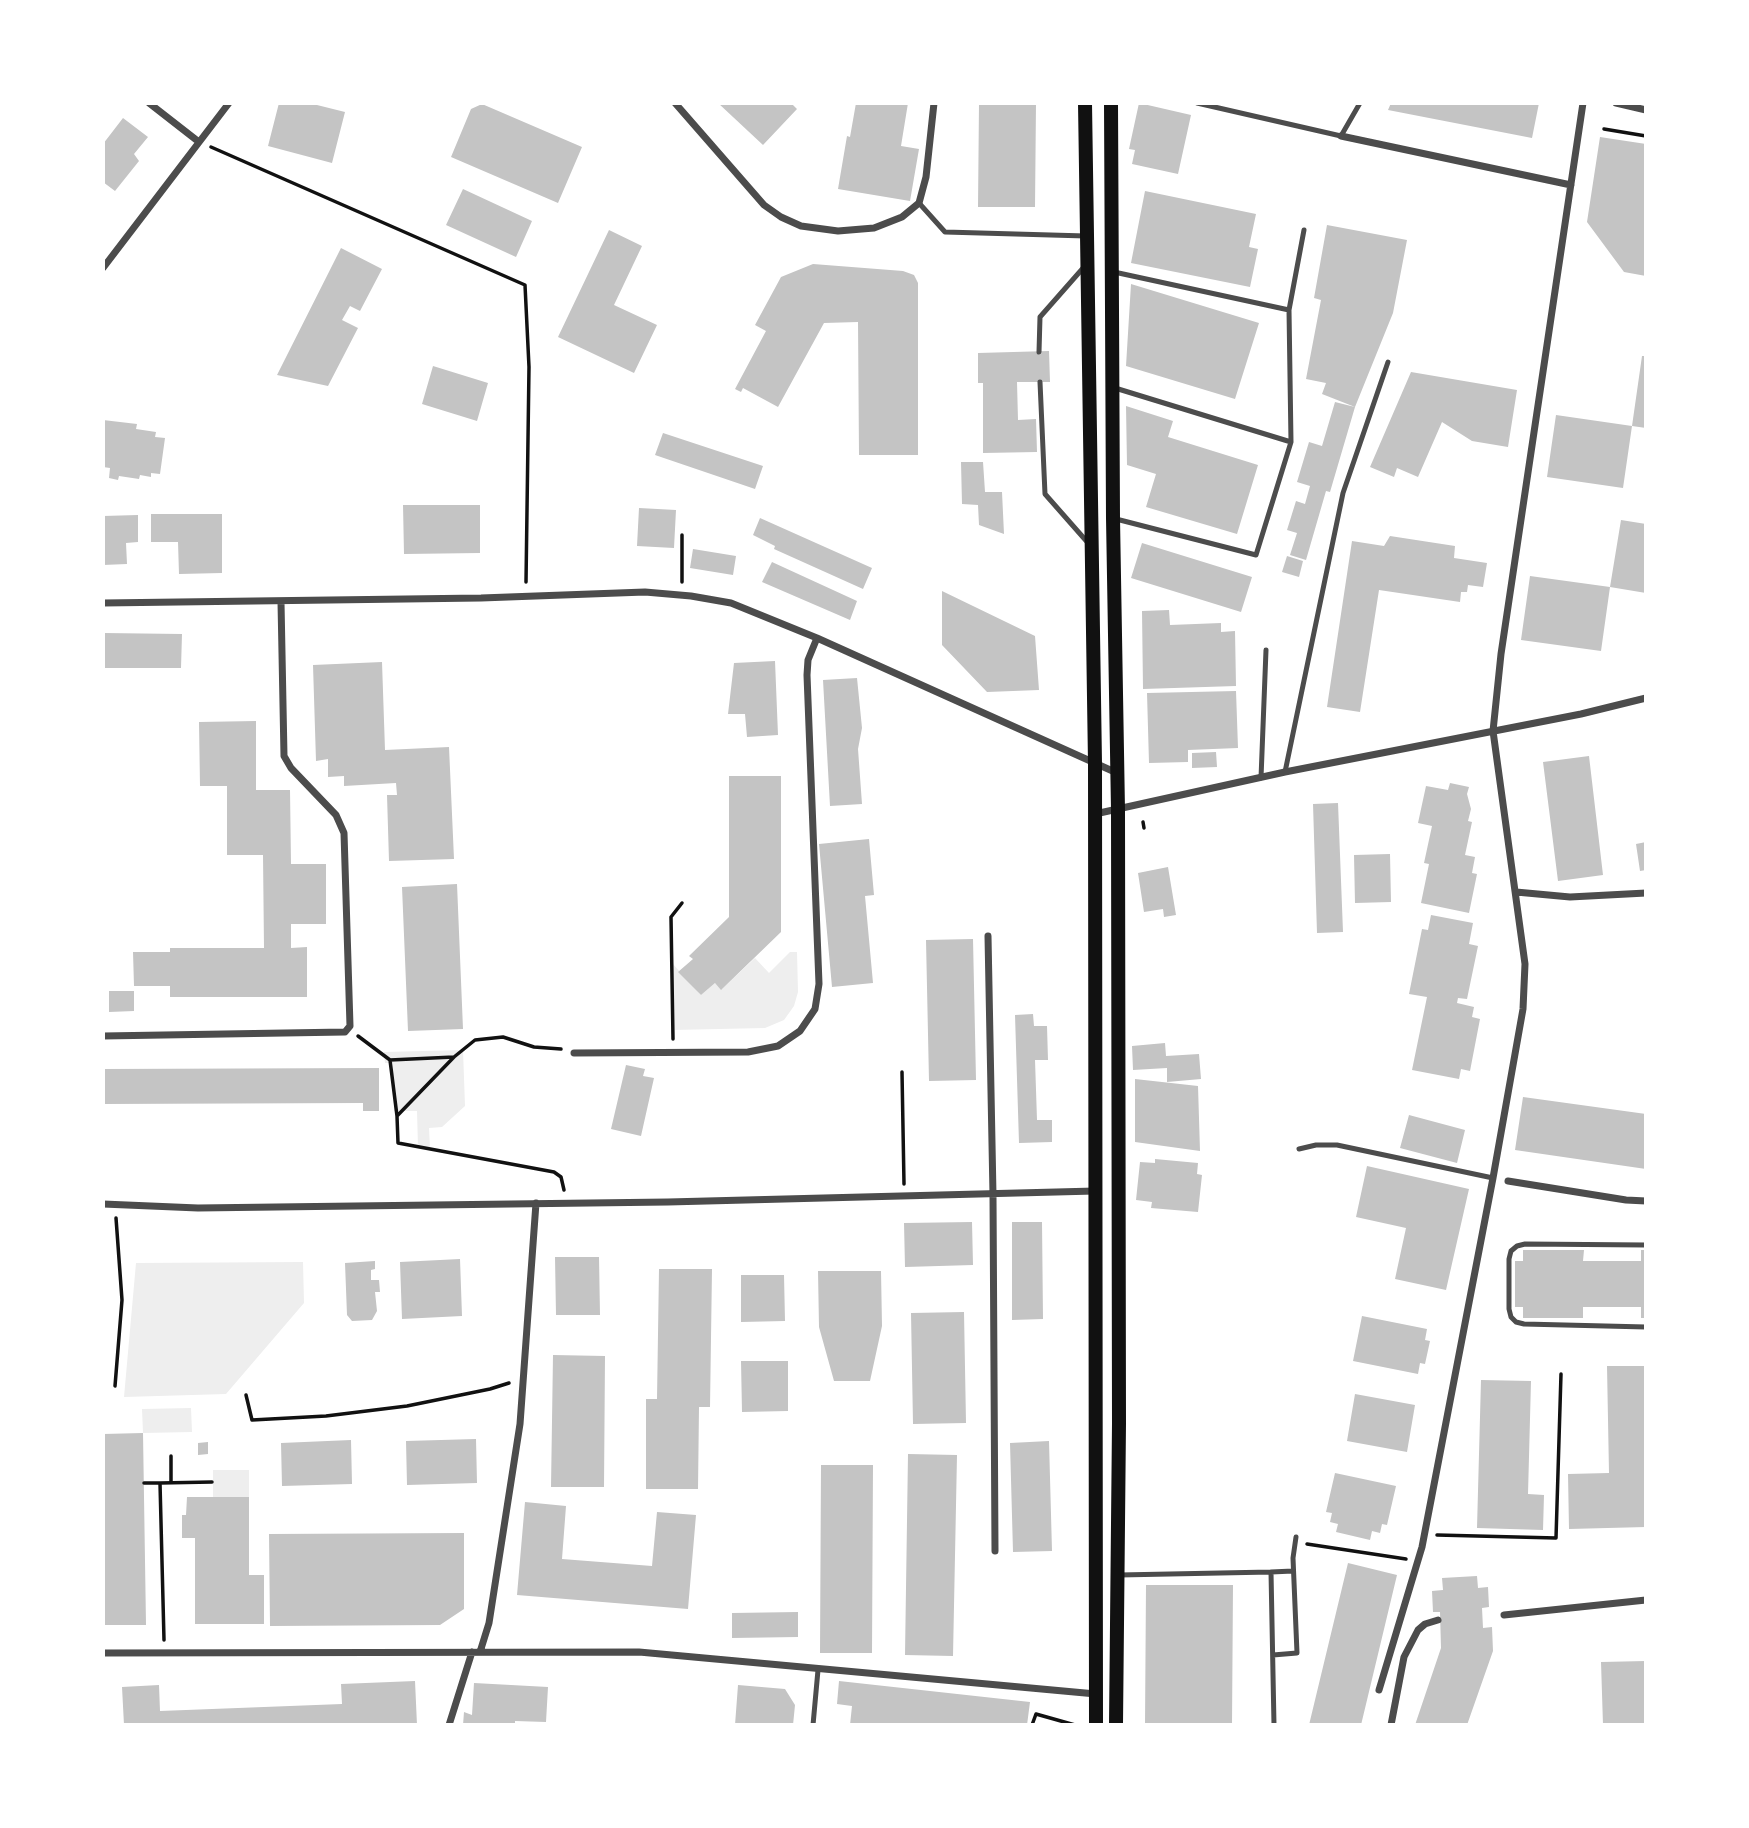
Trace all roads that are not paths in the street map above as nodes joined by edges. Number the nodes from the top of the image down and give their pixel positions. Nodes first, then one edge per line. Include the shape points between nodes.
1 (149, 103) edge
2 (229, 103) edge
3 (675, 103) edge
4 (934, 103) edge
5 (1085, 103) edge
6 (1111, 103) edge
7 (1196, 103) edge
8 (1360, 103) edge
9 (1583, 103) edge
10 (1616, 103) edge
11 (1646, 110) edge
12 (1341, 136) junction
13 (200, 142) junction
14 (1571, 185) junction
15 (919, 203) junction
16 (1304, 230) dead end
17 (1086, 236) junction
18 (1086, 265) junction
19 (103, 268) edge
20 (1111, 271) junction
21 (1289, 310) junction
22 (1039, 352) dead end
23 (1388, 362) dead end
24 (1040, 382) dead end
25 (1112, 387) junction
26 (1292, 442) junction
27 (1113, 518) junction
28 (1091, 545) junction
29 (281, 602) junction
30 (103, 603) edge
31 (817, 638) junction
32 (1266, 650) dead end
33 (1646, 698) edge
34 (1493, 731) junction
35 (1094, 763) junction
36 (1285, 772) junction
37 (1117, 773) junction
38 (1261, 778) junction
39 (1118, 810) junction
40 (1094, 814) junction
41 (1516, 892) junction
42 (1646, 893) edge
43 (988, 936) dead end
44 (103, 1036) edge
45 (574, 1052) road end
46 (1298, 1149) dead end
47 (1493, 1178) junction
48 (1508, 1181) dead end
49 (1095, 1191) junction
50 (993, 1195) junction
51 (1646, 1201) edge
52 (536, 1203) junction
53 (103, 1204) edge
54 (1646, 1245) edge
55 (1646, 1327) edge
56 (1296, 1540) road end
57 (995, 1551) dead end
58 (1293, 1571) junction
59 (1271, 1572) junction
60 (1118, 1575) junction
61 (1646, 1600) edge
62 (1504, 1615) dead end
63 (1438, 1620) dead end
64 (476, 1652) junction
65 (103, 1653) edge
66 (1273, 1655) junction
67 (818, 1670) junction
68 (1379, 1690) dead end
69 (1096, 1694) junction
70 (449, 1725) edge
71 (813, 1725) edge
72 (1096, 1725) edge
73 (1116, 1725) edge
74 (1275, 1725) edge
75 (1391, 1725) edge

1 - 13 street
2 - 13 street
3 - 15 street via 764,205 801,226 838,231 874,228 902,218
4 - 15 street
5 - 17 main road
6 - 20 main road
7 - 12 lane
8 - 12 lane
9 - 14 street
10 - 11 street
12 - 14 street
13 - 19 street
14 - 34 street
15 - 17 lane via 945,232
16 - 21 lane
17 - 18 main road
18 - 22 lane via 1040,317
18 - 28 main road
20 - 21 lane
20 - 25 main road
21 - 26 lane
23 - 36 lane via 1343,493
24 - 28 lane via 1045,494
25 - 26 lane
25 - 27 main road
26 - 27 lane via 1256,555
27 - 37 main road
28 - 35 main road
29 - 30 street
29 - 31 street via 645,592 731,603
29 - 44 street via 284,756 336,815 344,834 350,1026 345,1032
31 - 35 street
31 - 45 street via 807,675 819,984 815,1010 800,1031 778,1046 748,1052
32 - 38 lane
33 - 34 street
34 - 36 street
34 - 41 street
35 - 37 street
35 - 40 main road
36 - 38 street
37 - 39 main road
38 - 39 street
39 - 40 street
39 - 60 main road
40 - 49 main road
41 - 42 street via 1570,897
41 - 47 street via 1525,964 1523,1009
43 - 50 street
46 - 47 lane via 1337,1145
47 - 68 street via 1419,1561
48 - 51 street
49 - 50 street
49 - 69 main road
50 - 52 street
50 - 57 street
52 - 53 street via 198,1208
52 - 64 street via 518,1436 491,1612
54 - 55 lane via 1525,1244 1511,1251 1509,1259 1511,1317 1516,1322
56 - 58 lane
58 - 59 lane
58 - 66 lane via 1297,1653
59 - 60 lane
59 - 66 lane
60 - 73 main road
61 - 62 street
63 - 75 street via 1418,1630 1404,1657
64 - 65 street
64 - 67 street via 639,1652
64 - 70 street
66 - 74 lane
67 - 69 street
67 - 71 lane
69 - 72 main road

